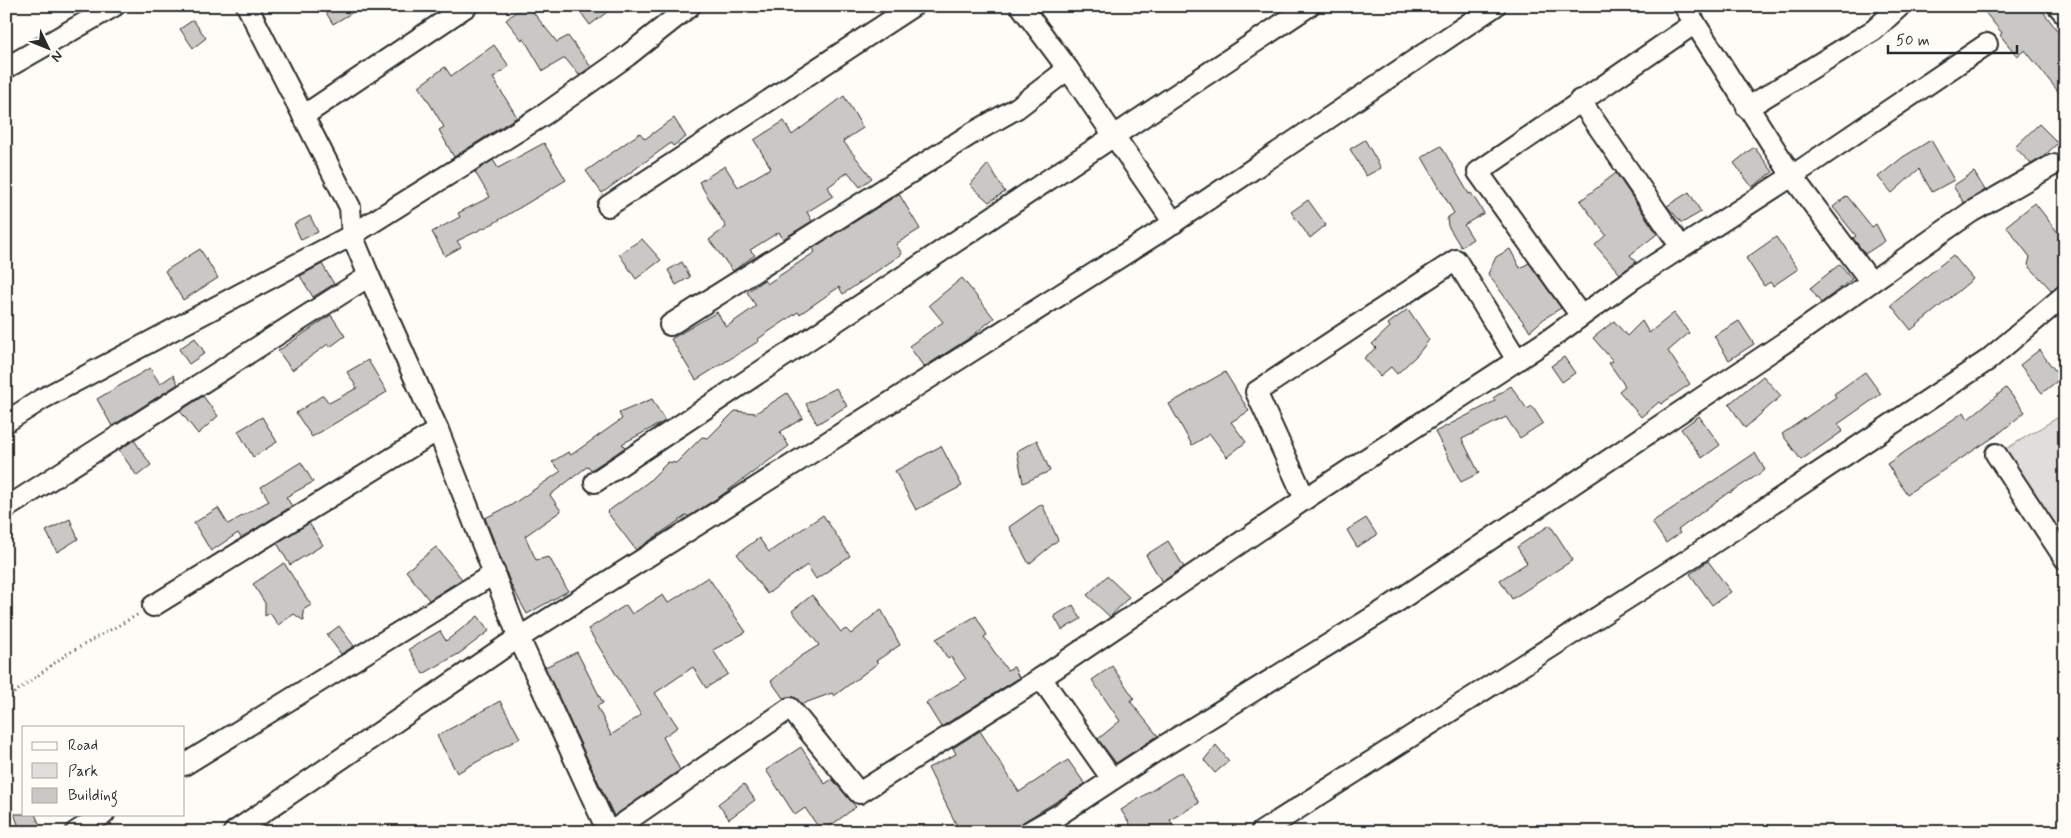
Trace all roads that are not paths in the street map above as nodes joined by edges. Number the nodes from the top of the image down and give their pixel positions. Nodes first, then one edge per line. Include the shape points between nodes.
1 (114, 6) edge
2 (247, 6) edge
3 (468, 6) edge
4 (690, 6) edge
5 (913, 6) edge
6 (1021, 6) edge
7 (1310, 6) edge
8 (1495, 6) edge
9 (1684, 6) edge
10 (1900, 6) edge
11 (2058, 6) edge
12 (2065, 14) edge
13 (1695, 23) junction
14 (1987, 44) dead end
15 (6, 68) edge
16 (1068, 69) junction
17 (1580, 100) junction
18 (1747, 108) junction
19 (303, 116) junction
20 (1112, 136) junction
21 (2053, 165) dead end
22 (1792, 176) junction
23 (608, 206) dead end
24 (1174, 223) junction
25 (352, 235) junction
26 (1682, 247) junction
27 (369, 276) junction
28 (1871, 282) junction
29 (2065, 295) edge
30 (1581, 316) junction
31 (670, 325) dead end
32 (1517, 360) junction
33 (6, 422) edge
34 (438, 430) junction
35 (1996, 454) dead end
36 (595, 482) dead end
37 (1305, 499) junction
38 (6, 508) edge
39 (2065, 559) edge
40 (495, 573) junction
41 (153, 606) road end
42 (519, 638) junction
43 (1041, 678) junction
44 (185, 764) edge
45 (1112, 780) junction
46 (101, 816) edge
47 (76, 832) edge
48 (234, 832) edge
49 (609, 832) edge
50 (1028, 832) edge
51 (1261, 832) edge

1 - 15 street
2 - 19 street
3 - 19 street
4 - 25 street via 545,114
5 - 23 street
6 - 16 street
7 - 20 street
8 - 24 street
9 - 13 street
10 - 18 street via 1874,30
11 - 12 street
13 - 17 street
13 - 18 street
14 - 22 street
16 - 20 street
16 - 31 street via 1017,108 970,134
17 - 26 street
17 - 30 street via 1478,172
18 - 22 street
19 - 25 street via 350,207
20 - 24 street
20 - 36 street
21 - 28 street via 1971,212
22 - 26 street
22 - 28 street
24 - 42 street
25 - 27 street
25 - 33 street via 42,399
26 - 30 street
27 - 34 street
27 - 38 street
28 - 45 street via 1383,611
29 - 51 street via 1988,360 1689,559
30 - 32 street
32 - 37 street
32 - 37 street via 1456,260 1256,392
34 - 40 street
34 - 41 street
35 - 39 street
37 - 43 street
40 - 42 street
40 - 44 street
42 - 48 street
42 - 49 street
43 - 45 street
43 - 49 street via 859,793 790,708
45 - 50 street
46 - 47 street

